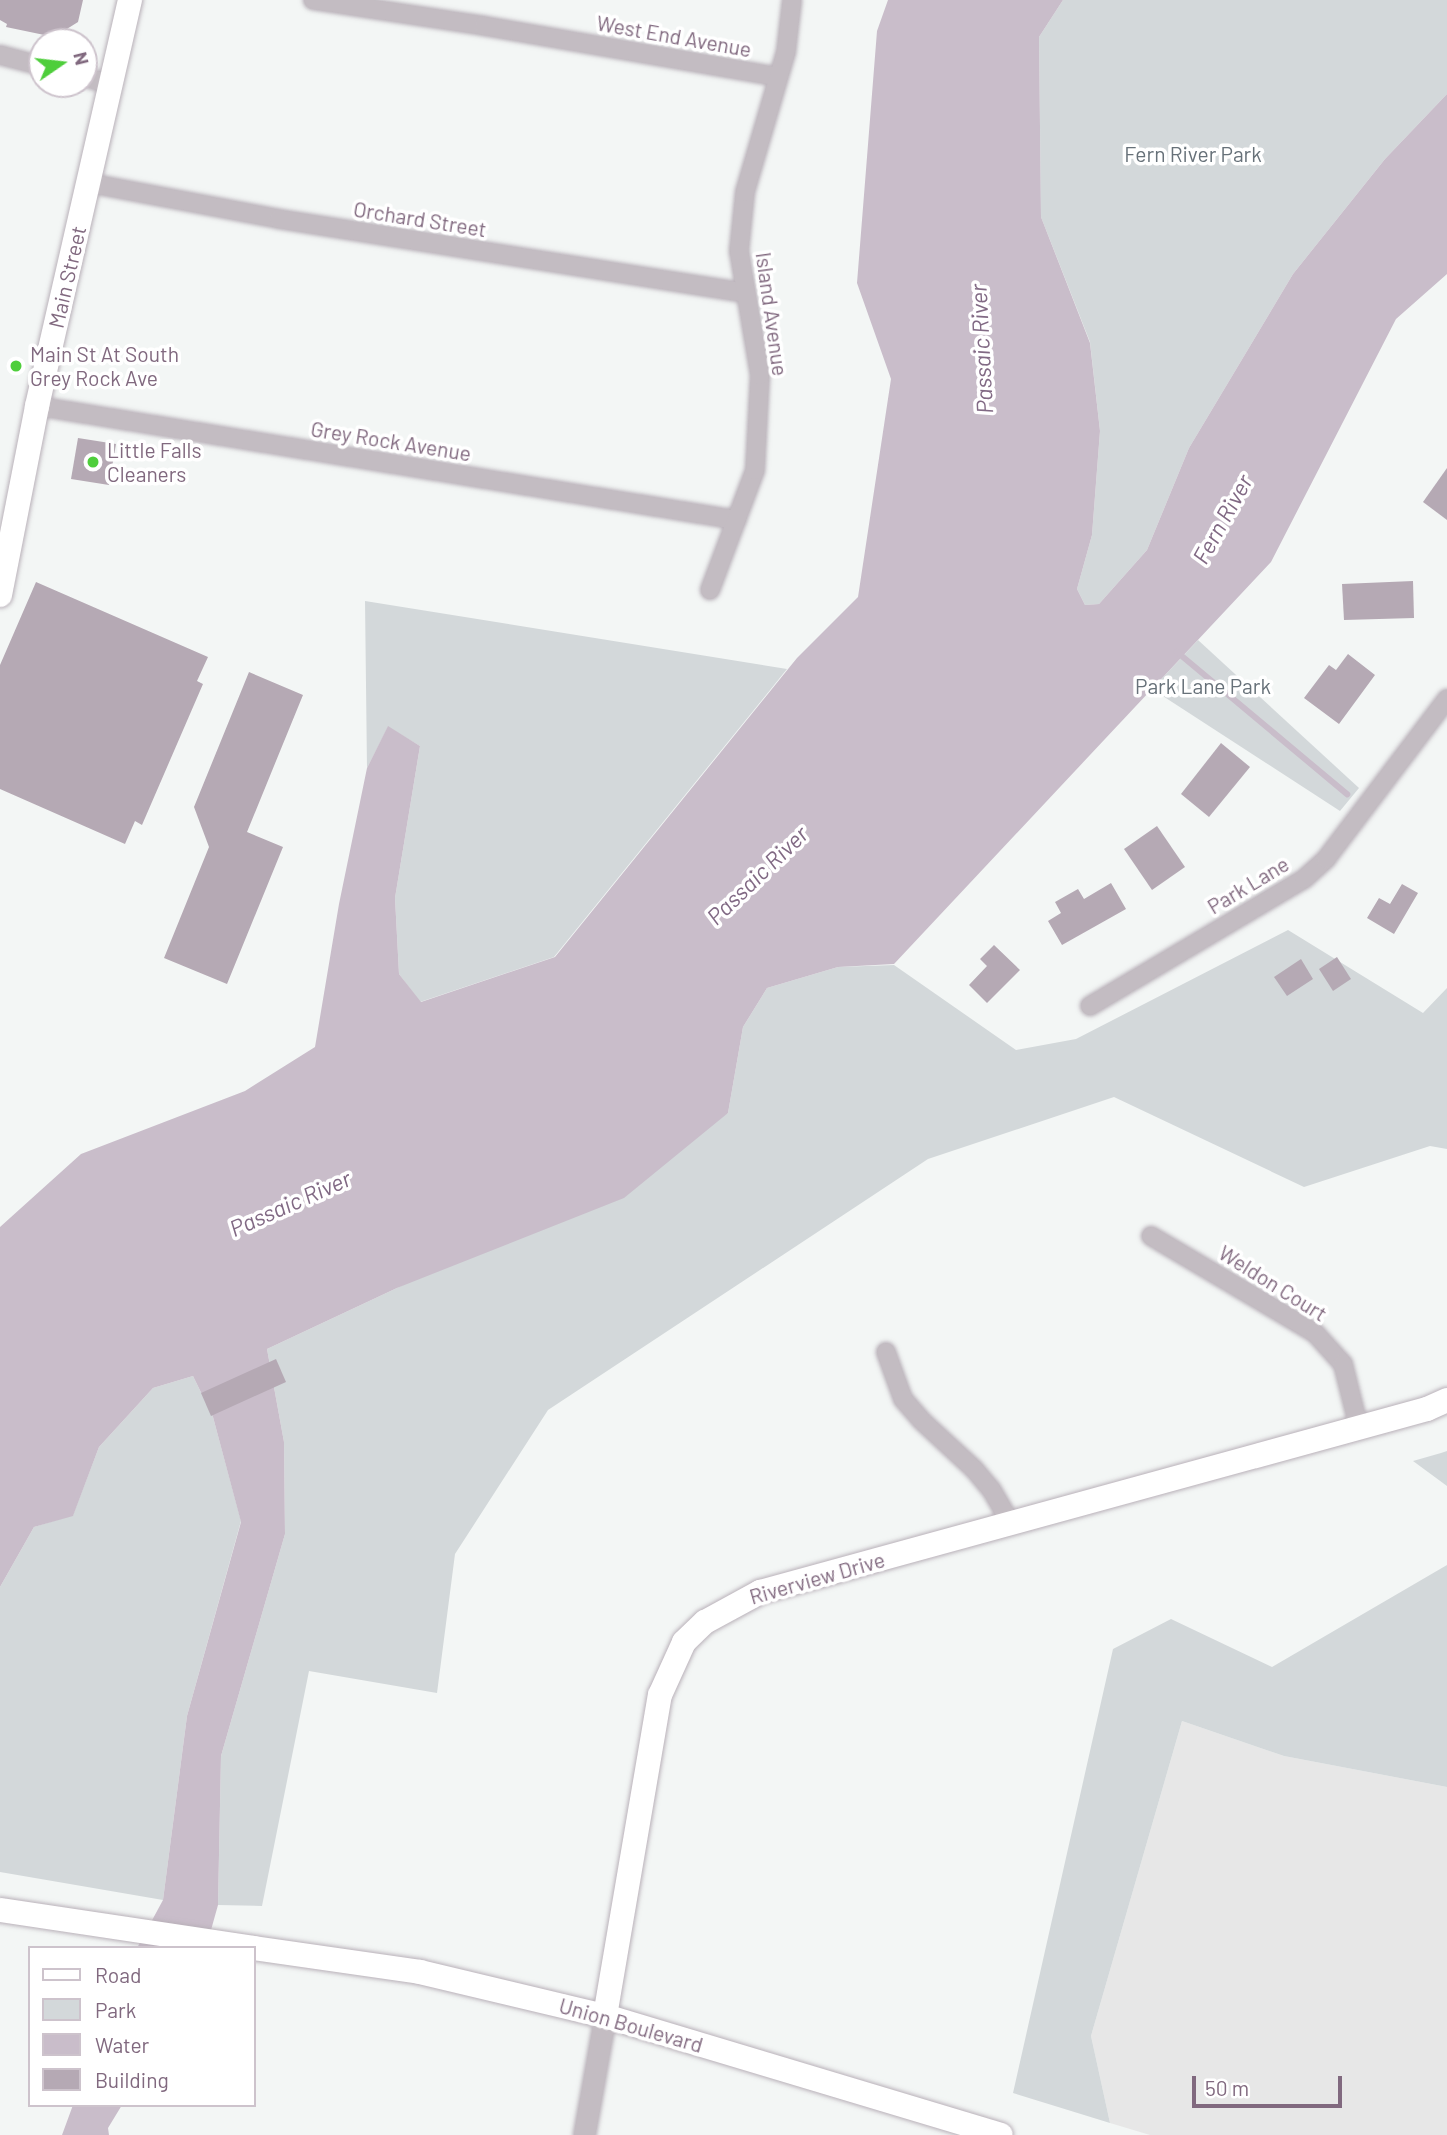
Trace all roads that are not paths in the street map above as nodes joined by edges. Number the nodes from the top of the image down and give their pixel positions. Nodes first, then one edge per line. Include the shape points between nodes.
1 (130, 0) edge
2 (313, 0) edge
3 (792, 0) edge
4 (0, 55) edge
5 (28, 62) edge
6 (778, 77) junction
7 (98, 81) edge
8 (111, 84) junction
9 (89, 183) junction
10 (745, 293) junction
11 (37, 406) junction
12 (737, 520) junction
13 (710, 590) dead end
14 (0, 596) edge
15 (1447, 699) edge
16 (1441, 721) edge
17 (1090, 1006) dead end
18 (1151, 1236) dead end
19 (886, 1352) dead end
20 (1447, 1400) edge
21 (1359, 1428) junction
22 (1012, 1523) junction
23 (3, 1911) edge
24 (240, 1946) edge
25 (256, 1948) edge
26 (605, 2016) junction
27 (584, 2135) edge
28 (1001, 2135) edge

1 - 8 main road, Main Street
2 - 6 street, West End Avenue
3 - 6 street, Island Avenue
4 - 5 street
6 - 10 street, Island Avenue via 745,192 739,251
7 - 8 street
8 - 9 main road, Main Street
9 - 10 street, Orchard Street via 279,219
9 - 11 main road, Main Street
10 - 12 street, Island Avenue via 755,336 761,404 755,470
11 - 12 street, Grey Rock Avenue
11 - 14 main road, Main Street
12 - 13 street, Island Avenue
15 - 16 street, Park Lane
16 - 17 street, Park Lane via 1304,879
18 - 21 street, Weldon Court via 1315,1333 1343,1364
19 - 22 street via 903,1399 974,1469
20 - 21 main road, Riverview Drive
21 - 22 main road, Riverview Drive
22 - 26 main road, Riverview Drive via 760,1592 705,1622 684,1642 660,1695
23 - 24 main road, Union Boulevard
25 - 26 main road, Union Boulevard via 420,1972
26 - 27 street, Riverview Drive
26 - 28 main road, Union Boulevard

